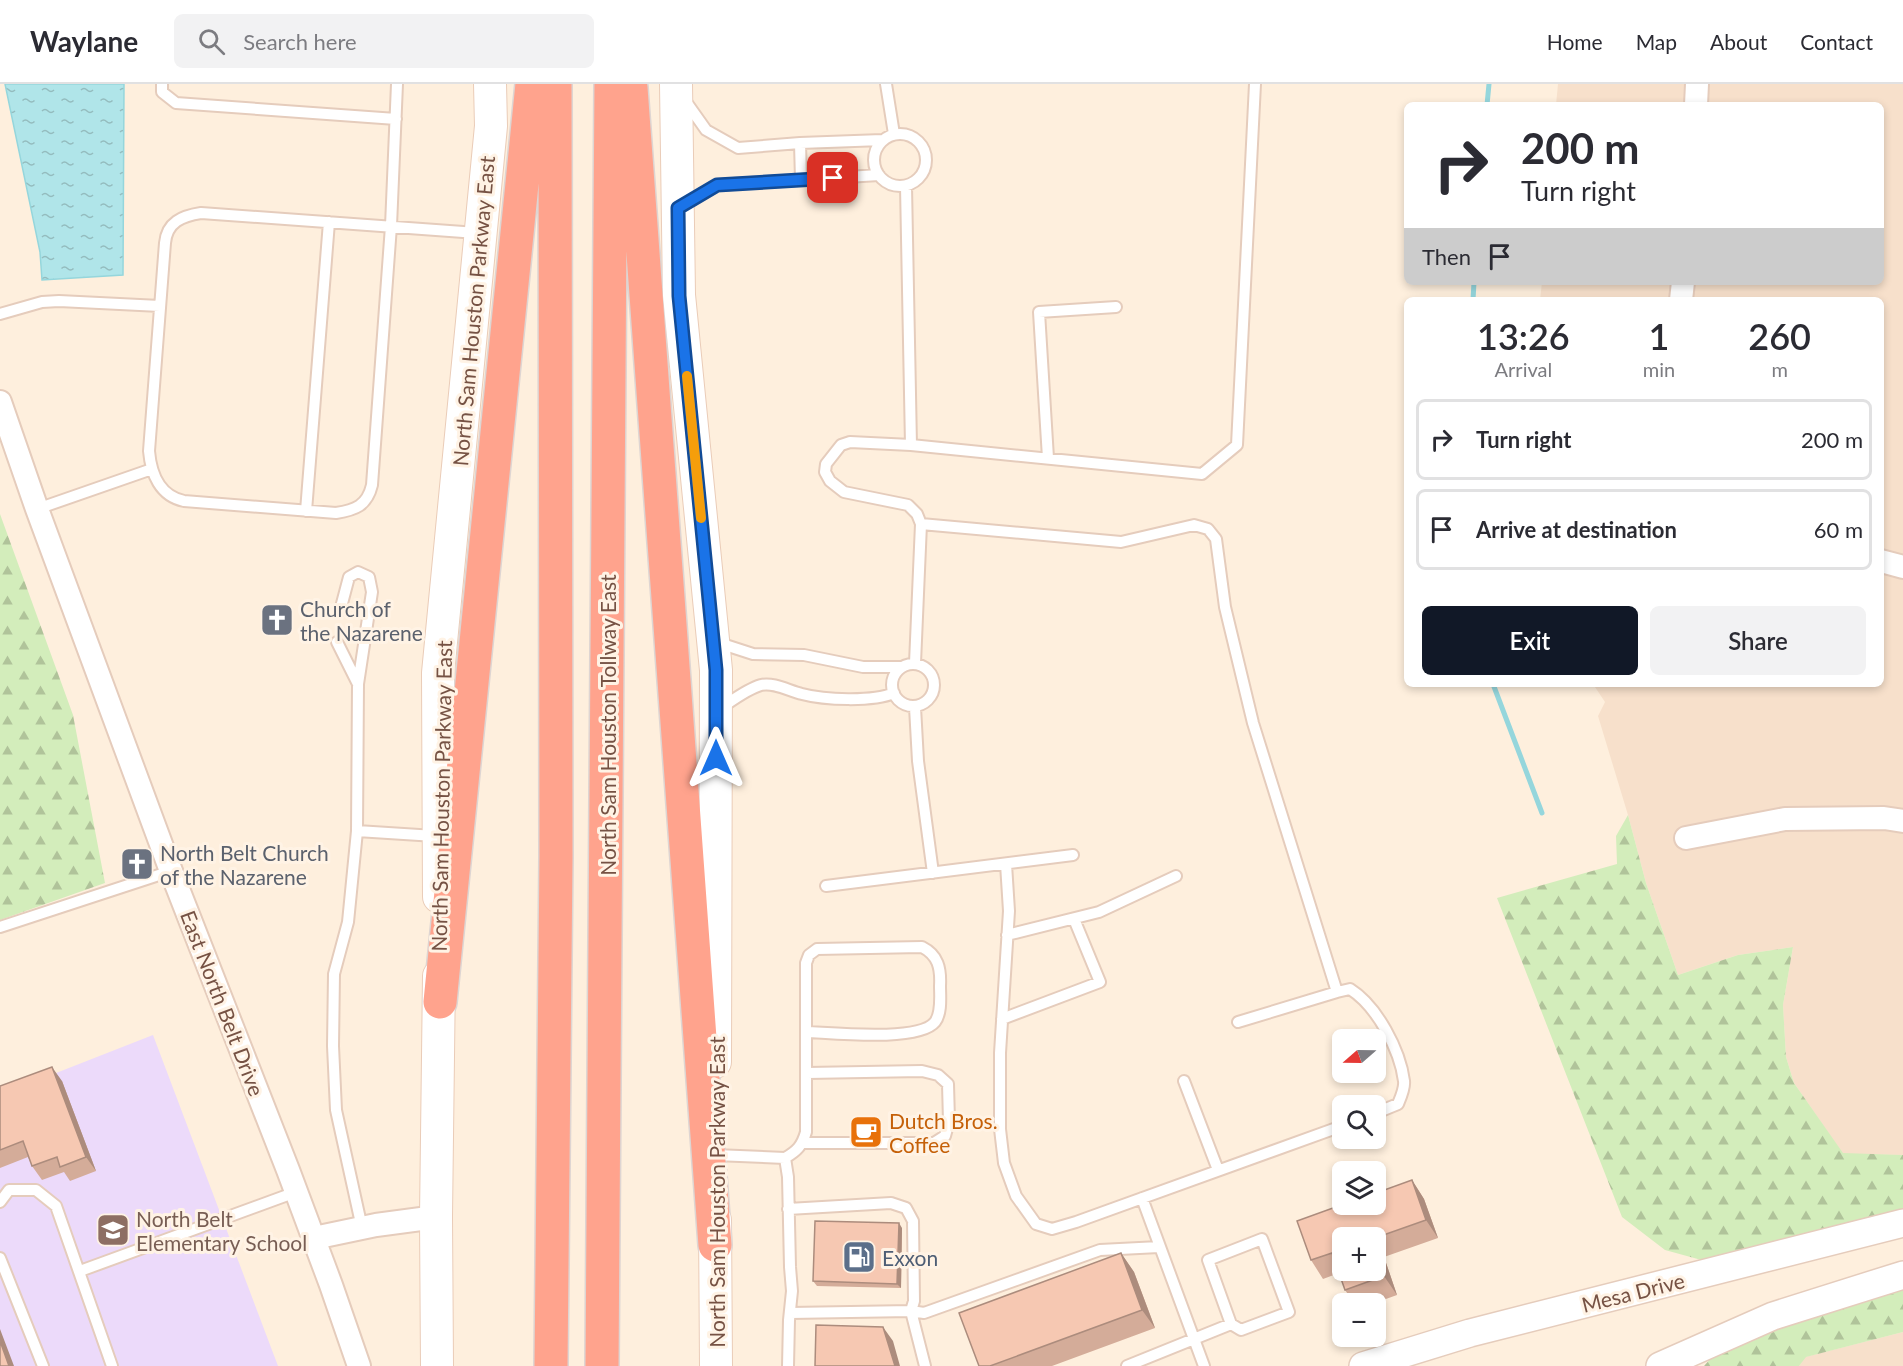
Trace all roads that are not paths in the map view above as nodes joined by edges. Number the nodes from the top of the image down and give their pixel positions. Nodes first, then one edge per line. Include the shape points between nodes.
1 (162, 84) edge
2 (397, 84) edge
3 (490, 84) edge
4 (532, 84) edge
5 (555, 84) edge
6 (611, 84) edge
7 (630, 84) edge
8 (886, 84) edge
9 (1255, 84) edge
10 (1697, 84) edge
11 (676, 86) edge
12 (1696, 102) edge
13 (396, 119) junction
14 (894, 134) junction
15 (882, 140) junction
16 (800, 143) junction
17 (879, 175) junction
18 (801, 180) junction
19 (906, 186) junction
20 (678, 208) junction
21 (329, 222) junction
22 (391, 226) junction
23 (481, 233) junction
24 (160, 306) junction
25 (1116, 306) dead end
26 (0, 314) edge
27 (0, 402) edge
28 (911, 445) junction
29 (1048, 458) junction
30 (152, 469) junction
31 (37, 509) junction
32 (306, 511) junction
33 (921, 524) junction
34 (1884, 562) edge
35 (1903, 567) edge
36 (340, 611) dead end
37 (713, 641) junction
38 (337, 642) dead end
39 (915, 663) junction
40 (902, 667) junction
41 (358, 684) junction
42 (894, 693) junction
43 (915, 707) junction
44 (716, 711) junction
45 (1903, 821) edge
46 (357, 831) junction
47 (447, 838) junction
48 (1686, 838) dead end
49 (1073, 855) dead end
50 (1006, 864) junction
51 (171, 871) junction
52 (933, 873) junction
53 (1176, 876) dead end
54 (826, 886) dead end
55 (1074, 920) junction
56 (0, 927) edge
57 (1008, 935) junction
58 (1337, 992) junction
59 (440, 1002) joint
60 (1002, 1018) junction
61 (1238, 1022) dead end
62 (807, 1032) junction
63 (807, 1073) junction
64 (1184, 1081) dead end
65 (1386, 1109) edge
66 (1332, 1130) edge
67 (803, 1143) junction
68 (715, 1155) junction
69 (785, 1158) junction
70 (1218, 1170) junction
71 (296, 1192) junction
72 (1142, 1197) junction
73 (0, 1202) edge
74 (788, 1209) junction
75 (436, 1217) junction
76 (1903, 1223) edge
77 (362, 1228) junction
78 (314, 1238) junction
79 (715, 1245) junction
80 (1160, 1247) junction
81 (0, 1258) edge
82 (80, 1271) junction
83 (1903, 1275) edge
84 (911, 1311) junction
85 (790, 1313) junction
86 (1231, 1324) junction
87 (1194, 1339) junction
88 (43, 1366) edge
89 (112, 1366) edge
90 (358, 1366) edge
91 (436, 1366) edge
92 (551, 1366) edge
93 (602, 1366) edge
94 (716, 1366) edge
95 (788, 1366) edge
96 (925, 1366) edge
97 (1127, 1366) edge
98 (1204, 1366) edge
99 (1364, 1366) edge
100 (1660, 1366) edge

1 - 13 lane via 162,92 176,104
2 - 13 lane
3 - 23 main road, North Sam Houston Parkway East via 491,126
4 - 47 highway
5 - 92 highway via 556,869
6 - 93 highway, North Sam Houston Tollway East
7 - 79 highway
8 - 14 lane
9 - 29 lane via 1237,446 1202,474
10 - 12 street
11 - 16 lane via 706,130 738,148
11 - 20 main road, North Sam Houston Parkway East
13 - 22 lane
14 - 15 lane
14 - 19 lane via 915,137 926,151 921,177
15 - 16 lane
15 - 17 lane via 874,153
16 - 18 lane
17 - 18 lane
17 - 19 lane via 891,184
18 - 20 lane via 717,185
19 - 28 lane
20 - 37 main road, North Sam Houston Parkway East via 679,296
21 - 22 lane
21 - 24 lane via 201,213 182,217 171,225 166,236
21 - 32 lane
22 - 23 lane
22 - 32 lane via 370,493 360,507 351,510
23 - 47 main road, North Sam Houston Parkway East via 438,672
24 - 26 lane via 58,301
24 - 30 lane via 149,451
25 - 29 lane via 1039,312
27 - 31 street, East North Belt Drive
28 - 29 lane
28 - 33 lane via 850,442 841,445 826,464 825,472 844,492 908,505
30 - 31 lane
30 - 32 lane via 161,488 176,500
31 - 51 street, East North Belt Drive
33 - 39 lane
33 - 58 lane via 1121,542 1194,525 1208,529 1216,538 1225,607 1252,723
34 - 35 street
36 - 41 lane via 349,577 358,572 369,577 372,592
37 - 40 lane via 753,654 804,655 863,668
37 - 44 main road, North Sam Houston Parkway East
38 - 41 lane
39 - 40 lane
39 - 43 lane via 931,672 935,685 927,702
40 - 42 lane via 892,681
41 - 46 lane
42 - 43 lane via 902,704
42 - 44 lane via 830,699 763,685
43 - 52 lane
44 - 68 main road, North Sam Houston Parkway East
45 - 48 street via 1785,819
46 - 47 lane
46 - 77 lane via 348,922 334,974 333,1046 336,1110
47 - 59 highway
49 - 50 lane
50 - 52 lane
50 - 57 lane
51 - 56 lane
51 - 71 street, East North Belt Drive
52 - 54 lane
53 - 55 lane
55 - 57 lane
55 - 60 lane via 1100,982
57 - 60 lane
58 - 61 lane
58 - 65 lane via 1350,989 1360,995 1388,1034 1405,1084 1398,1104
59 - 75 main road
60 - 72 lane via 1000,1129 1004,1163 1016,1196 1036,1224 1052,1229
62 - 62 lane via 806,963 817,949 922,947 937,960 941,974 939,1013 924,1030 906,1035
62 - 63 lane
63 - 67 lane
63 - 67 lane via 922,1071 938,1075 948,1084 949,1121 945,1136 934,1143
64 - 70 lane
66 - 70 lane
67 - 69 lane
68 - 69 lane
68 - 79 main road, North Sam Houston Parkway East
69 - 74 lane
70 - 72 lane
71 - 78 street, East North Belt Drive
71 - 82 lane
72 - 80 lane
73 - 82 lane via 9,1190 36,1190 56,1206
74 - 84 lane via 891,1203 906,1208 913,1221
74 - 85 lane
75 - 77 street
75 - 91 main road
76 - 99 street, Mesa Drive via 1470,1333
77 - 78 street
78 - 90 street, East North Belt Drive
79 - 94 main road, North Sam Houston Parkway East
80 - 84 lane via 1100,1250 924,1313
80 - 87 lane
81 - 88 lane
82 - 89 lane
83 - 100 street via 1773,1316
84 - 85 lane
84 - 96 lane
85 - 95 lane
86 - 86 lane via 1240,1330 1289,1312 1262,1239 1208,1260
86 - 87 lane
87 - 97 lane
87 - 98 lane

